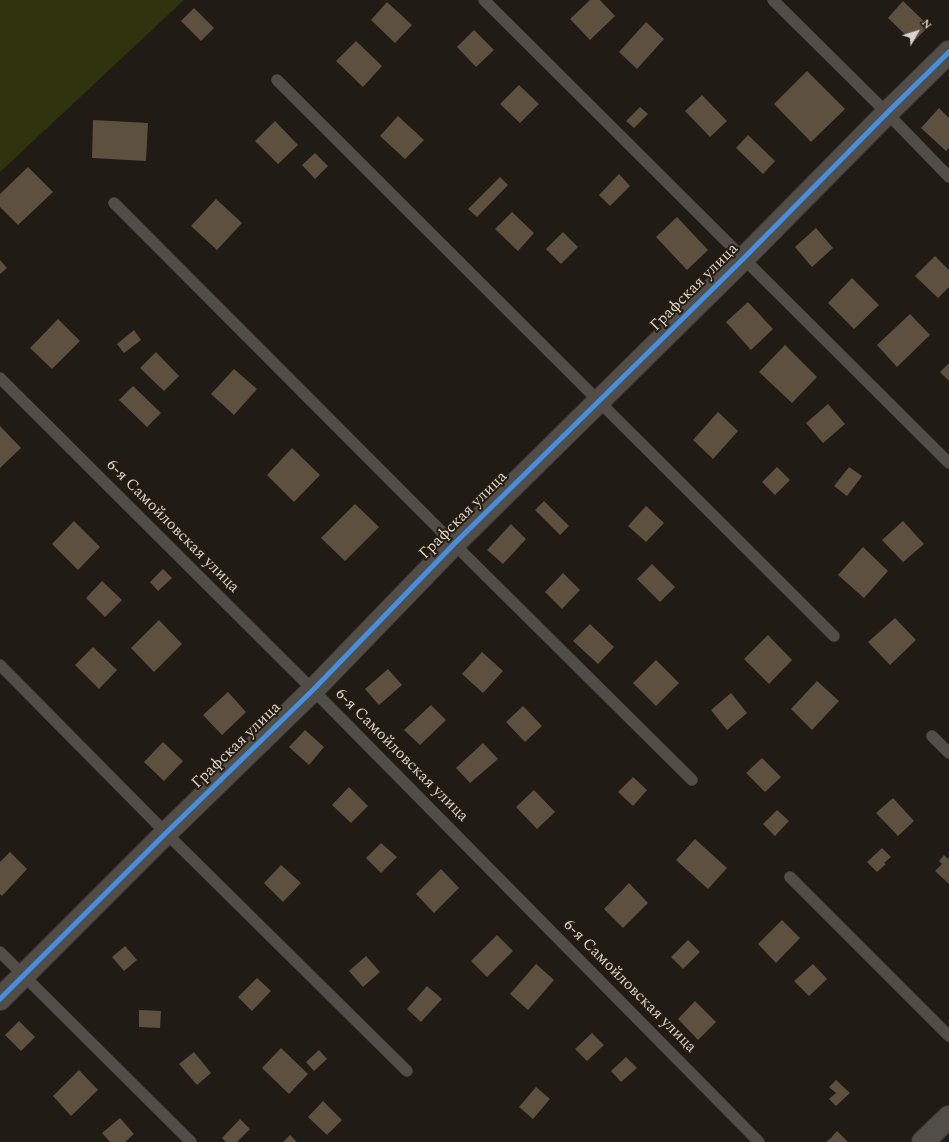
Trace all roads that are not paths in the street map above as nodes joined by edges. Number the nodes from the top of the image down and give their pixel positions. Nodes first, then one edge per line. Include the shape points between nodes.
1 (484, 0) edge
2 (773, 0) edge
3 (949, 52) edge
4 (277, 80) dead end
5 (887, 113) junction
6 (949, 177) edge
7 (114, 203) dead end
8 (743, 259) junction
9 (0, 378) edge
10 (598, 401) junction
11 (949, 463) edge
12 (454, 544) junction
13 (834, 636) dead end
14 (0, 665) edge
15 (313, 690) junction
16 (932, 736) dead end
17 (949, 752) edge
18 (692, 780) dead end
19 (166, 833) junction
20 (790, 877) dead end
21 (0, 952) edge
22 (24, 975) junction
23 (0, 999) edge
24 (949, 1036) edge
25 (407, 1071) dead end
26 (949, 1117) edge
27 (191, 1142) edge
28 (759, 1142) edge
29 (923, 1142) edge

1 - 8 lane
2 - 5 lane
3 - 5 street, Графская улица
4 - 10 lane
5 - 6 lane
5 - 8 street, Графская улица
7 - 12 lane
8 - 10 street, Графская улица
8 - 11 lane
9 - 15 lane, 6-я Самойловская улица
10 - 12 street, Графская улица
10 - 13 lane
12 - 15 street, Графская улица
12 - 18 lane
14 - 19 lane
15 - 19 street, Графская улица
15 - 28 lane, 6-я Самойловская улица
16 - 17 lane
19 - 22 street, Графская улица
19 - 25 lane
20 - 24 lane
21 - 22 lane
22 - 23 street, Графская улица
22 - 27 lane
26 - 29 street

